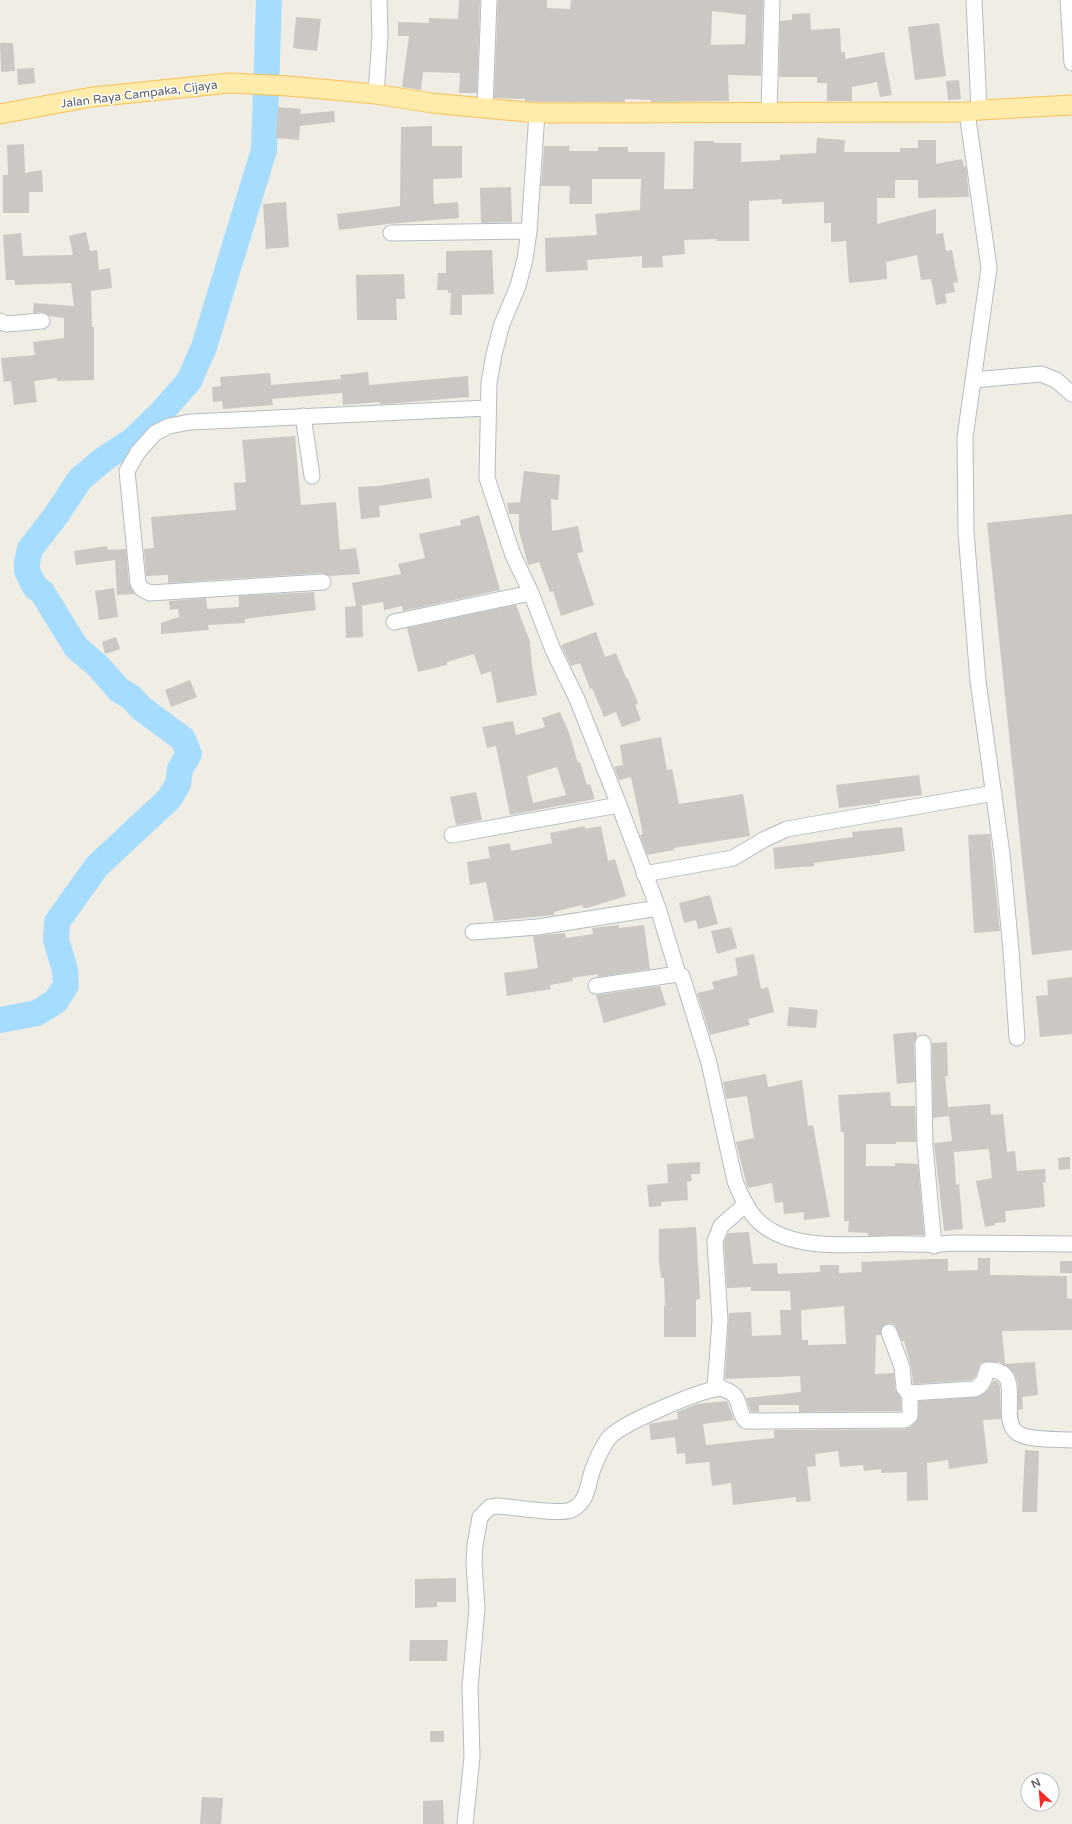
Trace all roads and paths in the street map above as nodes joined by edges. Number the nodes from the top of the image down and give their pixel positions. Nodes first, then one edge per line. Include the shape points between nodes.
1 (378, 0) edge
2 (489, 0) edge
3 (772, 0) edge
4 (974, 0) edge
5 (1068, 0) edge
6 (1072, 63) edge
7 (376, 94) junction
8 (1072, 105) edge
9 (484, 108) junction
10 (973, 111) junction
11 (537, 113) junction
12 (769, 113) junction
13 (0, 114) edge
14 (529, 231) junction
15 (391, 233) dead end
16 (0, 321) edge
17 (42, 321) dead end
18 (973, 380) junction
19 (1072, 394) edge
20 (488, 408) junction
21 (303, 416) junction
22 (312, 476) dead end
23 (323, 582) dead end
24 (531, 593) junction
25 (394, 622) dead end
26 (994, 793) junction
27 (619, 805) junction
28 (452, 835) dead end
29 (644, 874) junction
30 (658, 908) junction
31 (473, 932) dead end
32 (678, 974) junction
33 (596, 986) dead end
34 (1017, 1038) dead end
35 (923, 1043) dead end
36 (746, 1204) junction
37 (1072, 1244) edge
38 (934, 1246) junction
39 (889, 1332) dead end
40 (715, 1389) junction
41 (909, 1394) junction
42 (1072, 1440) edge
43 (465, 1824) edge

1 - 7 street via 380,36
2 - 9 street
3 - 12 street
4 - 10 street
5 - 6 street
7 - 9 main road, Jalan Raya Campaka, Cijaya
7 - 13 main road, Jalan Raya Campaka, Cijaya via 230,83 92,97
8 - 10 main road, Jalan Raya Campaka, Cijaya
9 - 11 main road, Jalan Raya Campaka, Cijaya
10 - 12 main road, Jalan Raya Campaka, Cijaya
10 - 18 street via 989,268
11 - 12 main road, Jalan Raya Campaka, Cijaya
11 - 14 street
14 - 15 street
14 - 20 street via 518,286 502,324 494,354
16 - 17 street via 6,324
18 - 19 street via 1041,374 1056,380
18 - 26 street via 965,437 966,532 978,681
20 - 21 street
20 - 24 street via 488,478 513,555
21 - 22 street
21 - 23 street via 190,422 169,426 155,433 138,452 127,471 138,583 142,589 150,593
24 - 25 street
24 - 27 street
26 - 29 street via 787,829 733,858
26 - 34 street via 1002,854
27 - 28 street
27 - 29 street
29 - 30 street
30 - 31 street via 538,927
30 - 32 street
32 - 33 street
32 - 36 street via 682,976 709,1063 735,1181
35 - 38 street via 925,1146
36 - 38 street via 764,1226 803,1242
36 - 40 street via 721,1226 715,1241 720,1320
37 - 38 street via 952,1243
39 - 41 street via 902,1366 904,1388
40 - 41 street via 720,1387 733,1394 741,1416 746,1421 905,1420 910,1416
40 - 43 street via 648,1415 613,1434 592,1470 586,1495 576,1507 561,1512 498,1506 490,1507 480,1517 474,1563 477,1608 470,1687 472,1758
41 - 42 street via 978,1388 986,1378 987,1370 996,1370 1007,1377 1012,1427 1015,1432 1027,1437

